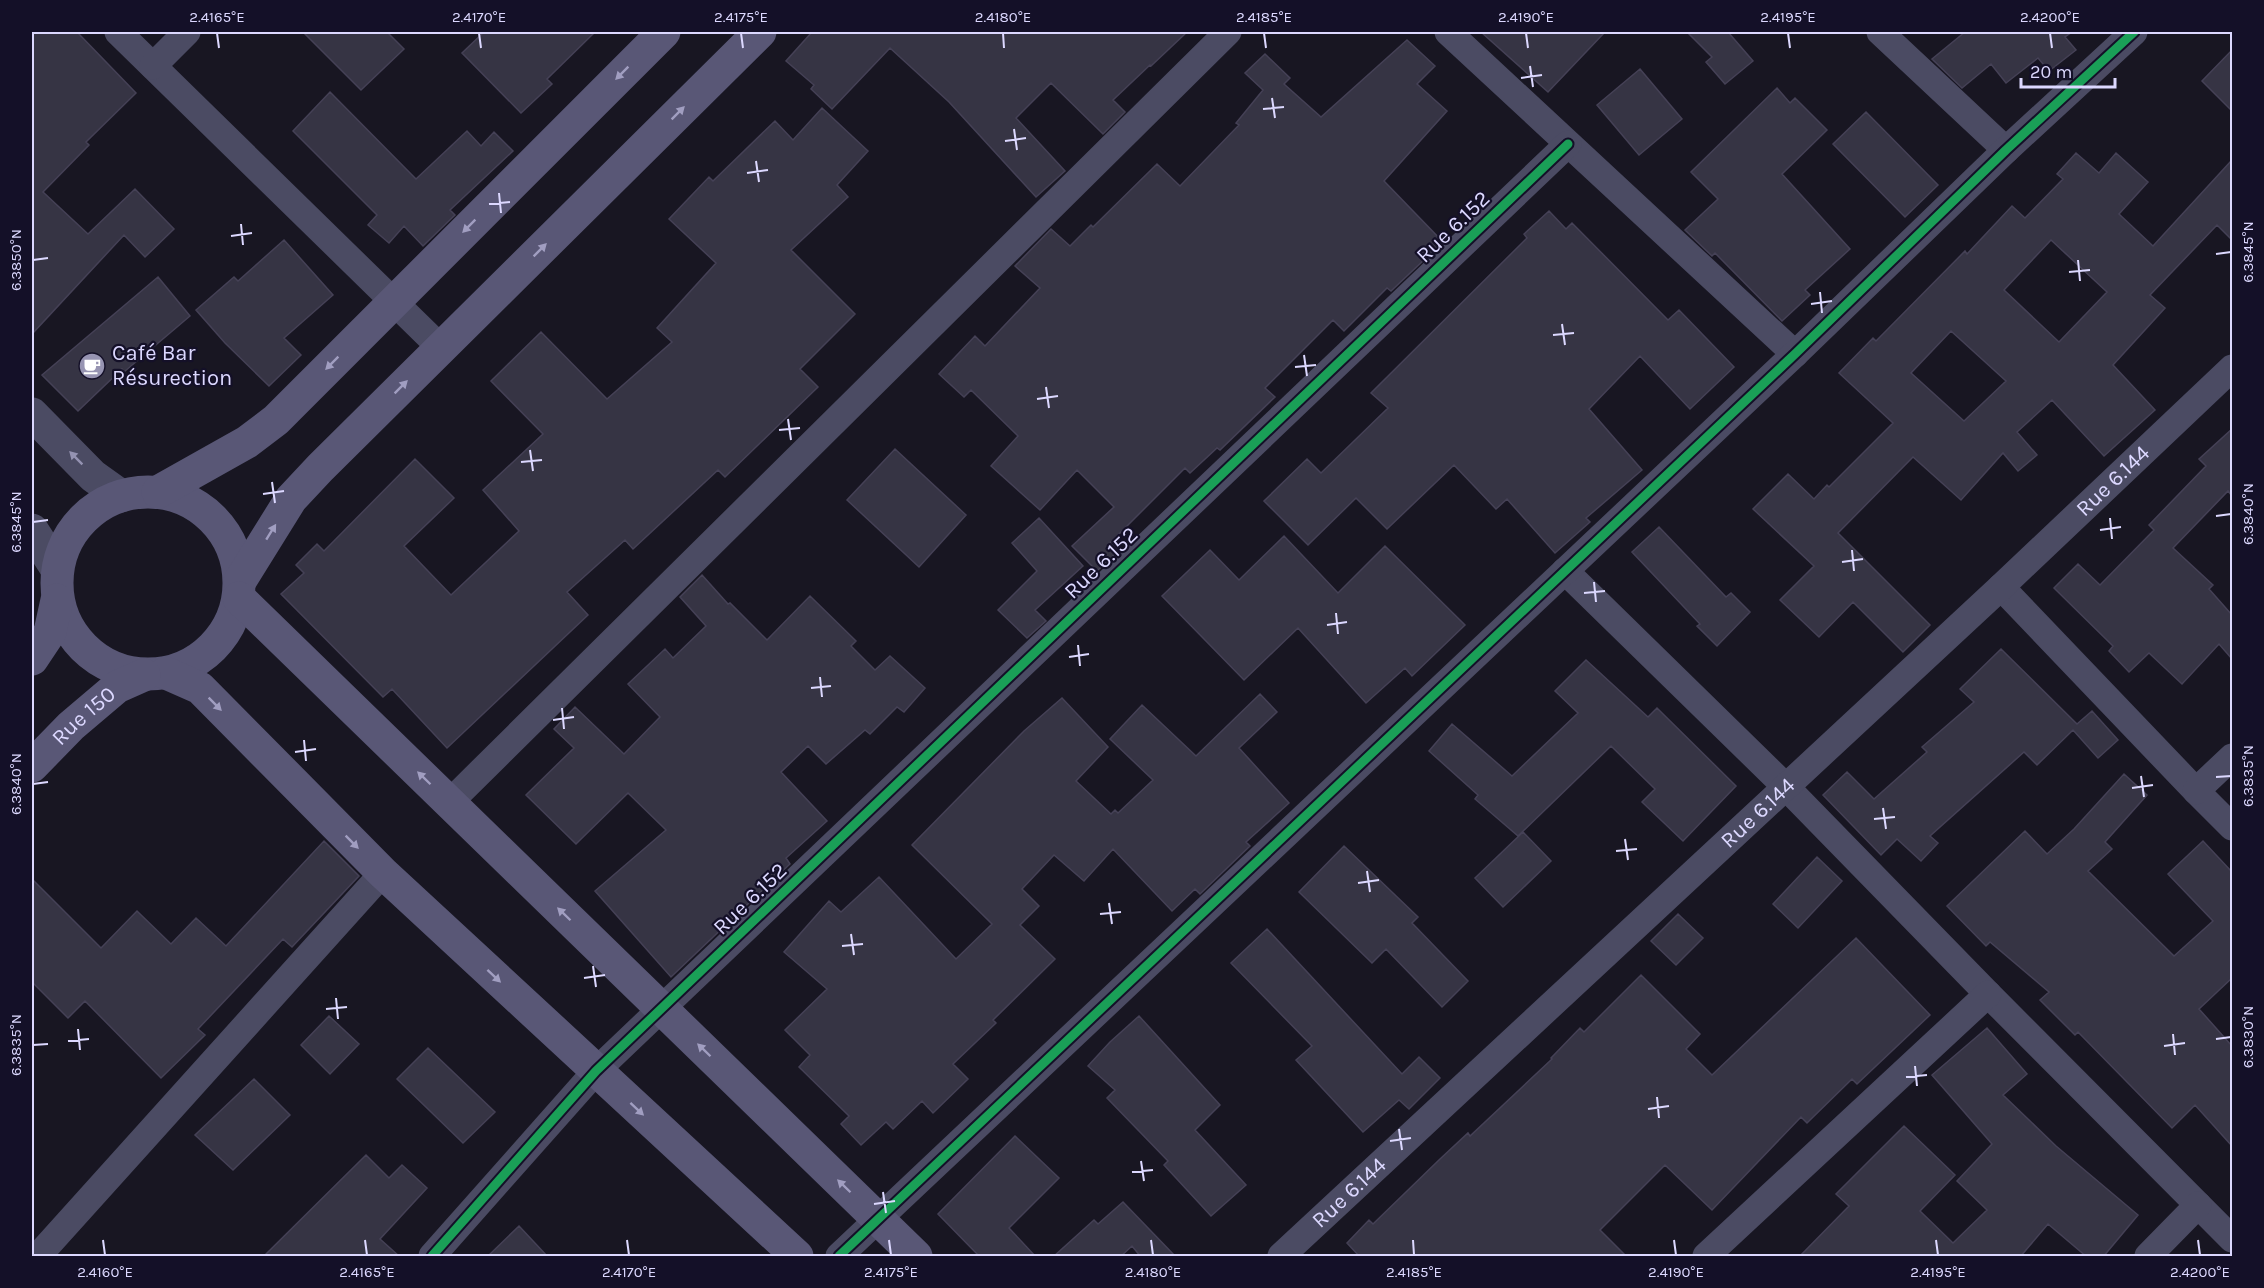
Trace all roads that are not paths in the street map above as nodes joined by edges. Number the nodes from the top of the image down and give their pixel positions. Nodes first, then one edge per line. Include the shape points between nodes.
1 (118, 32) edge
2 (187, 32) edge
3 (664, 32) edge
4 (760, 32) edge
5 (1228, 32) edge
6 (1448, 32) edge
7 (1880, 32) edge
8 (2134, 32) edge
9 (153, 66) junction
10 (1568, 144) junction
11 (2006, 150) junction
12 (393, 301) junction
13 (441, 348) junction
14 (1795, 354) junction
15 (2232, 368) edge
16 (32, 414) edge
17 (158, 492) junction
18 (121, 496) junction
19 (32, 530) edge
20 (1565, 571) junction
21 (57, 584) junction
22 (2001, 587) junction
23 (240, 590) junction
24 (32, 659) edge
25 (155, 674) junction
26 (2232, 757) edge
27 (32, 766) edge
28 (1786, 787) junction
29 (2196, 791) junction
30 (449, 803) junction
31 (2232, 827) edge
32 (383, 873) junction
33 (1988, 994) junction
34 (662, 1010) junction
35 (596, 1071) junction
36 (2198, 1205) junction
37 (877, 1219) junction
38 (2232, 1239) edge
39 (38, 1257) edge
40 (432, 1257) edge
41 (797, 1257) edge
42 (839, 1257) edge
43 (916, 1257) edge
44 (1281, 1257) edge
45 (1706, 1257) edge
46 (2148, 1257) edge

1 - 9 street
2 - 9 street
3 -> 12 main road
13 -> 4 main road
5 - 30 street
6 - 10 street
7 - 11 street
8 - 11 street
9 - 12 street
10 - 14 street
10 - 34 street, Rue 6.152
11 - 14 street
12 - 13 street
12 -> 17 main road via 276,420 248,442
23 -> 13 main road via 291,499
14 - 20 street
15 - 22 street, Rue 6.144
18 -> 16 street via 93,476
17 - 18 main road
17 - 23 main road via 190,502 216,522 234,549
18 - 21 main road via 78,523 65,544
19 - 21 street
20 - 28 street
20 - 37 street
21 - 24 main road via 50,632
21 - 25 main road via 65,623 78,644 97,660 119,670
22 - 28 street, Rue 6.144
22 - 29 street
23 - 25 main road via 231,624 214,647 192,664
30 -> 23 main road
25 - 27 main road, Rue 150 via 117,687
25 -> 32 main road via 200,688
26 - 29 street
28 - 33 street
28 - 44 street, Rue 6.144
29 - 31 street
34 -> 30 main road
32 -> 35 main road
32 - 39 street
33 - 36 street
33 - 45 street
34 - 35 street, Rue 6.152
37 -> 34 main road
35 - 40 street, Rue 6.152
35 -> 41 main road
36 - 38 street
36 - 46 street
37 - 42 street
37 - 43 main road

